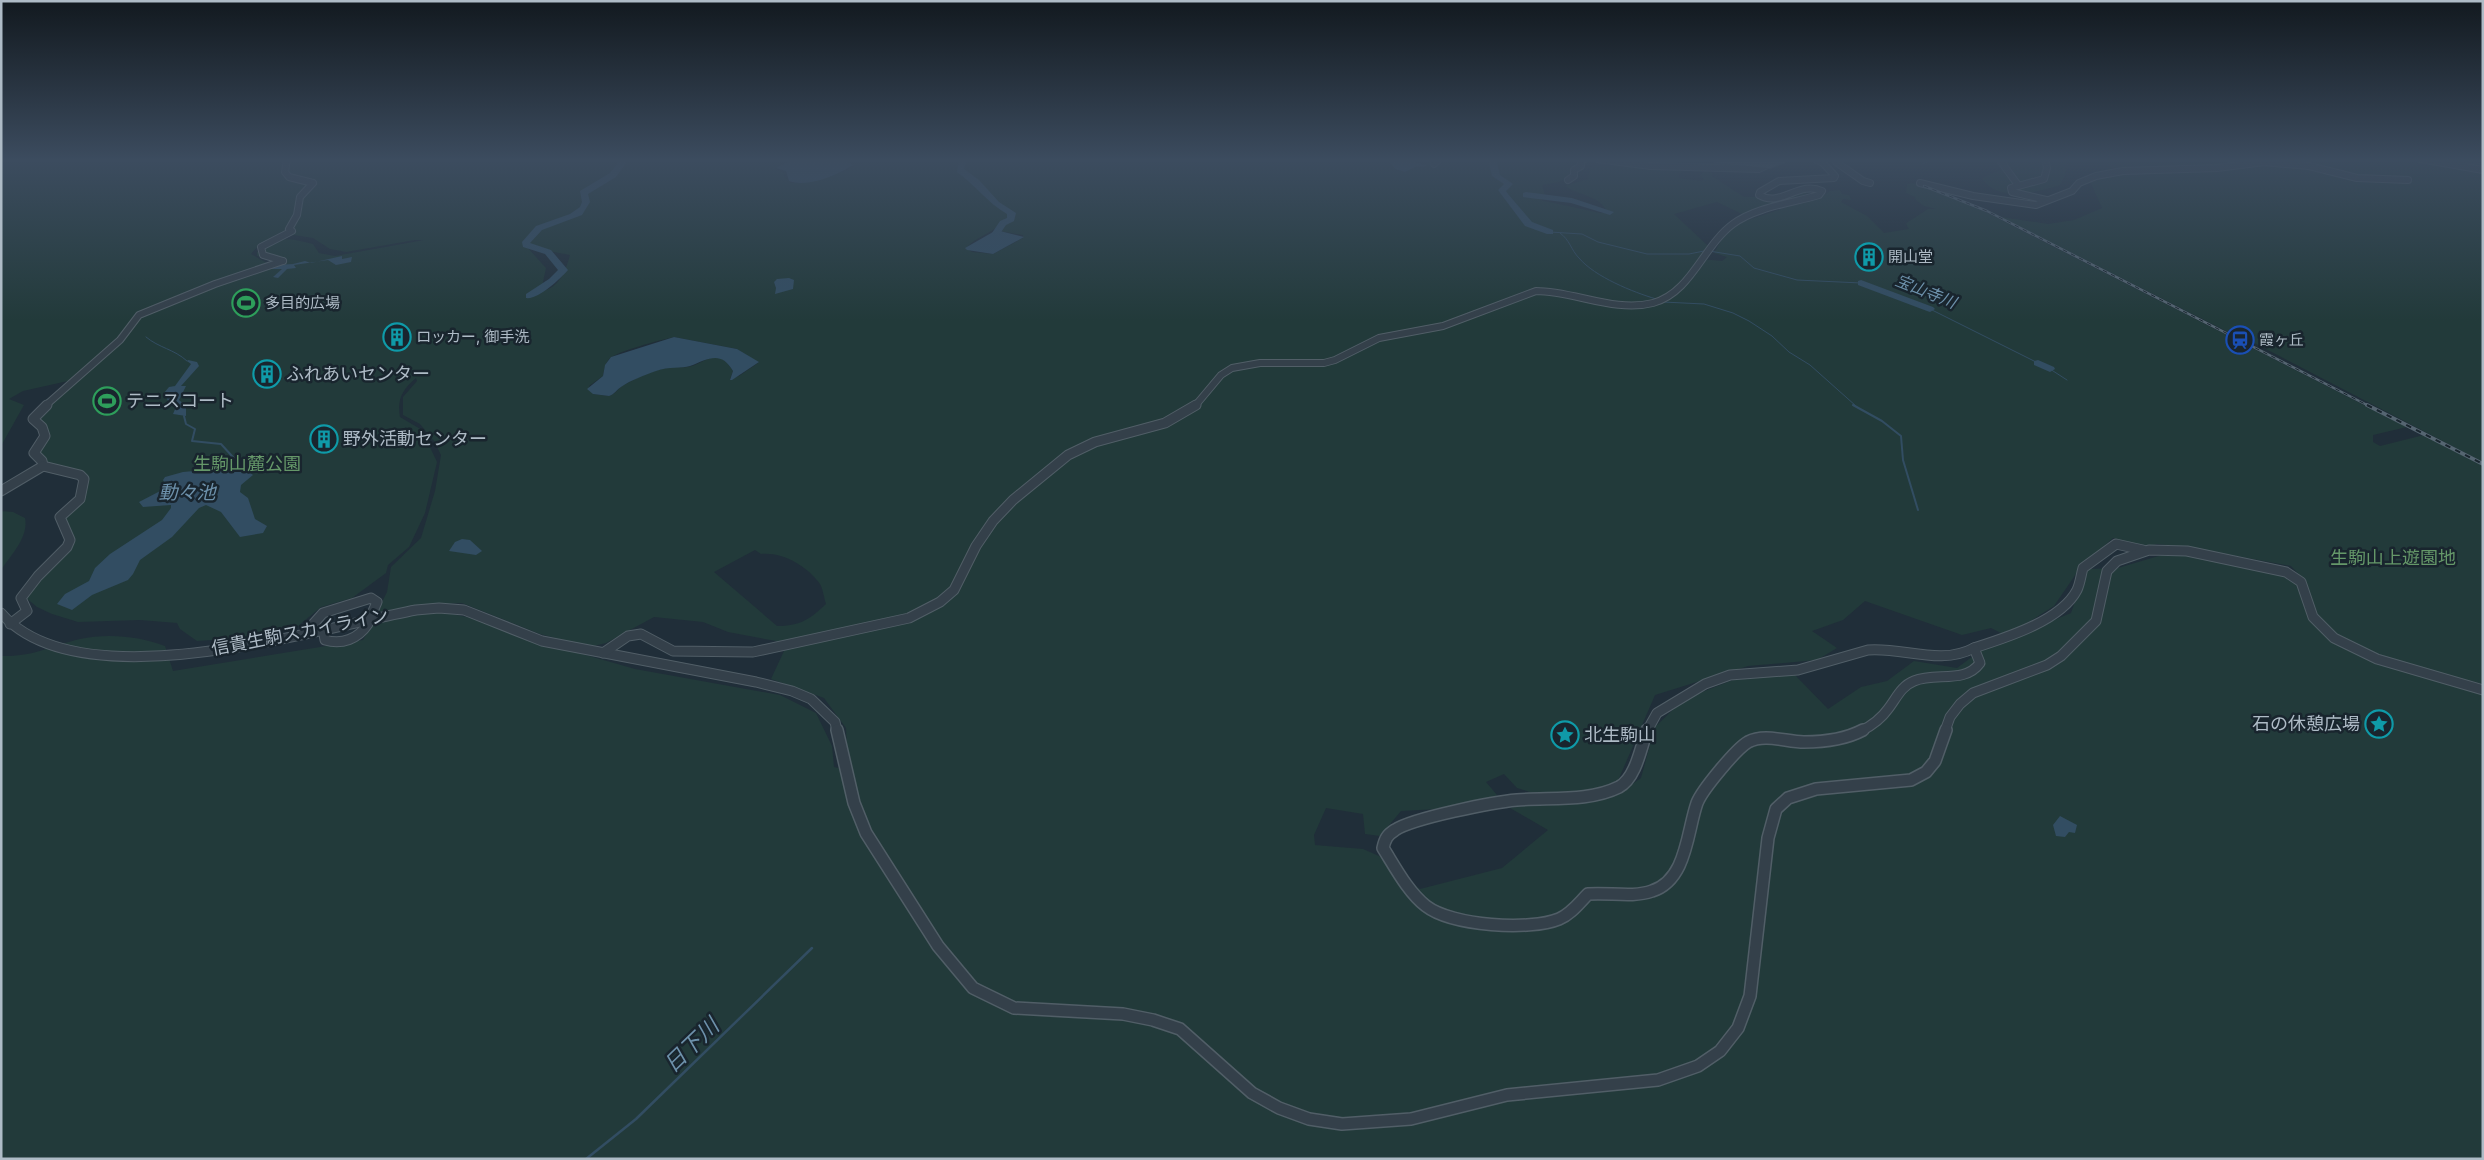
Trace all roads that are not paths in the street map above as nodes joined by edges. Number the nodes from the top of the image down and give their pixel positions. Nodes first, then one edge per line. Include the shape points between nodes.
1 (297, 213) edge
2 (1759, 213) edge
3 (43, 466) junction
4 (1, 491) edge
5 (2144, 551) junction
6 (1, 613) edge
7 (10, 624) junction
8 (323, 629) junction
9 (306, 632) junction
10 (1974, 648) junction
11 (603, 653) junction
12 (2422, 672) junction
13 (2483, 686) edge
14 (2483, 690) edge

1 - 3 street via 289,229 292,231 261,247 263,255 283,261 139,315 98,362 33,419 42,427 45,436 34,453
2 - 11 street via 1743,218 1720,235 1686,279 1656,302 1629,304 1548,290 1536,291 1443,326 1379,338 1324,363 1260,363 1232,368 1221,375 1194,408 1165,424 1095,442 1068,455 1013,500 992,522 954,590 917,614 768,650 673,651 641,634 628,636
3 - 4 street
3 - 7 street via 80,474 84,480 80,499 60,517 70,540 67,547 27,589 21,598 27,611
5 - 10 street via 2116,544 2083,568 2074,596 2056,614 2004,640
5 - 11 street, 信貴生駒スカイライン via 2117,561 2108,571 2096,621 2062,656 2047,665 1973,693 1960,704 1950,717 1935,762 1926,772 1911,780 1895,783 1797,793 1779,805 1768,838 1750,996 1738,1028 1720,1051 1698,1066 1658,1080 1507,1095 1411,1119 1378,1123 1342,1124 1309,1119 1278,1108 1252,1094 1180,1029 1153,1020 1123,1014 1014,1008 973,988 938,946 866,833 854,803 835,722 826,711 811,699 777,686
5 - 12 street, 信貴生駒スカイライン via 2187,551 2286,572 2301,582 2313,616 2334,638 2377,659
6 - 7 street, 信貴生駒スカイライン
7 - 9 street, 信貴生駒スカイライン via 61,649 112,656 178,654
8 - 9 street, 信貴生駒スカイライン
8 - 9 street via 325,640 346,641 360,634 377,602 371,598 323,613
8 - 11 street, 信貴生駒スカイライン via 439,608 473,613 542,641
10 - 10 street via 1980,663 1978,668 1959,675 1915,680 1904,686 1881,718 1854,735 1823,741 1752,740 1744,744 1708,783 1696,805 1686,847 1668,880 1659,888 1638,893 1588,894 1568,914 1549,922 1497,924 1452,917 1426,907 1383,848 1385,838 1396,829 1429,818 1515,800 1601,794 1619,787 1634,768 1647,730 1657,713 1705,684 1730,675 1798,670 1868,650 1941,657 1961,655
12 - 13 street via 2431,671
12 - 14 street, 信貴生駒スカイライン

